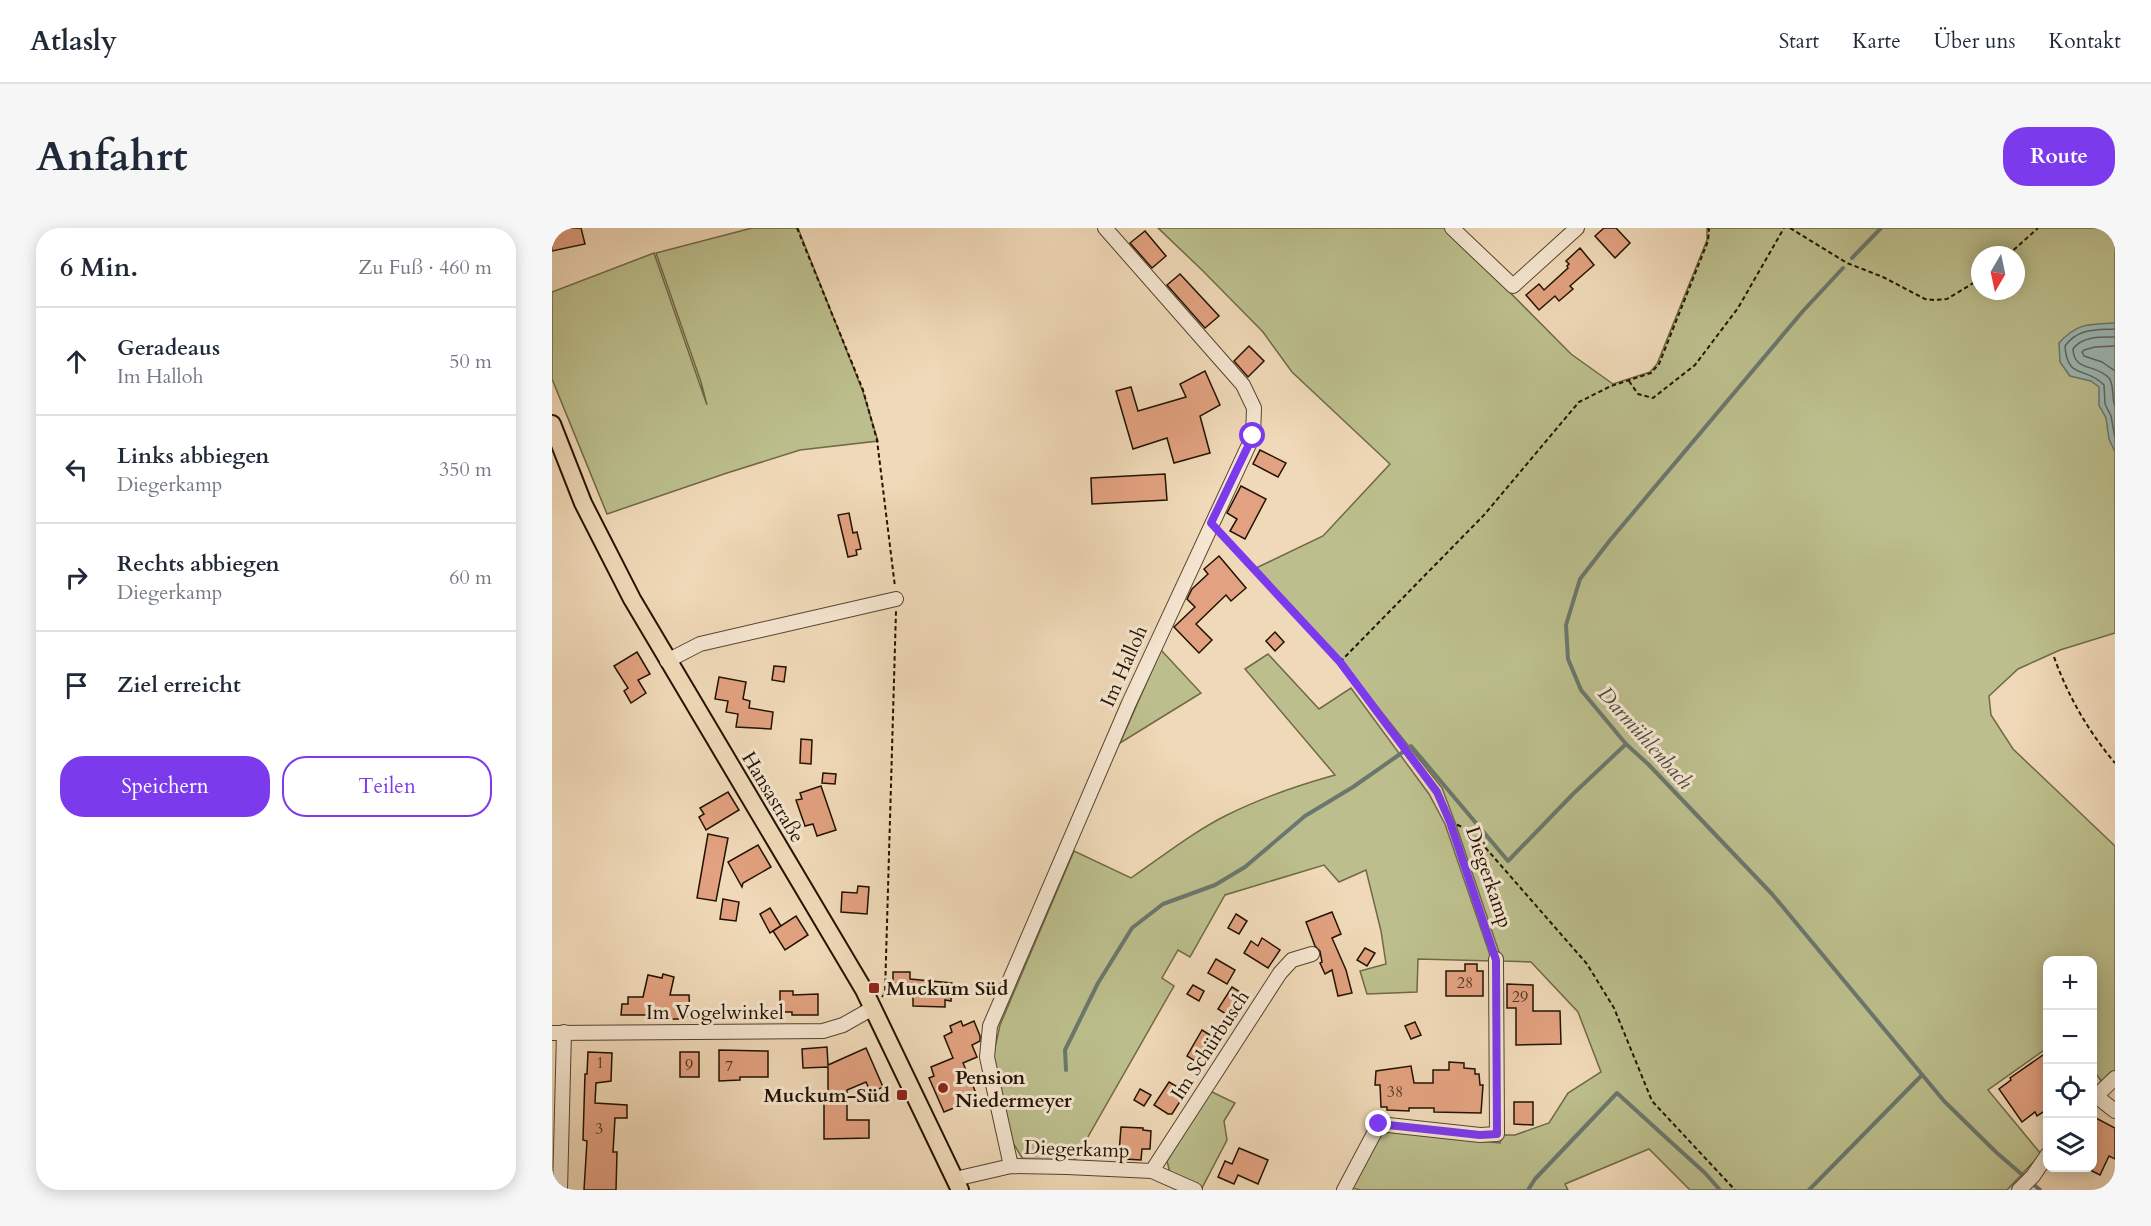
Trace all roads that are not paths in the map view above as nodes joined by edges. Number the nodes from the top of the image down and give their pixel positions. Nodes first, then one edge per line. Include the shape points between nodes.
1 (1105, 228) edge
2 (1452, 228) edge
3 (1577, 228) edge
4 (552, 424) edge
5 (896, 599) dead end
6 (667, 662) junction
7 (1312, 954) dead end
8 (1496, 960) road end
9 (873, 1008) junction
10 (558, 1032) edge
11 (2115, 1078) edge
12 (2097, 1095) edge
13 (2097, 1100) edge
14 (2115, 1112) edge
15 (2043, 1161) edge
16 (1011, 1166) junction
17 (1152, 1171) junction
18 (958, 1184) edge
19 (2020, 1189) edge
20 (560, 1190) edge
21 (1195, 1190) edge
22 (1344, 1190) edge

1 - 16 street, Im Halloh via 1243,385 1254,408 1253,436 1129,703 990,1026 987,1056
2 - 3 street via 1513,286
4 - 6 main road, Hansastraße via 583,503
5 - 6 street via 700,644
6 - 9 main road, Hansastraße
7 - 17 street, Im Schürbusch via 1292,960 1280,973
8 - 22 street, Diegerkamp via 1497,1134 1379,1124
9 - 10 street, Im Vogelwinkel via 823,1031
9 - 18 main road, Hansastraße
10 - 20 street
11 - 12 street
13 - 14 street
15 - 19 street
16 - 17 street, Diegerkamp
16 - 18 street, Diegerkamp
17 - 21 street, Diegerkamp

